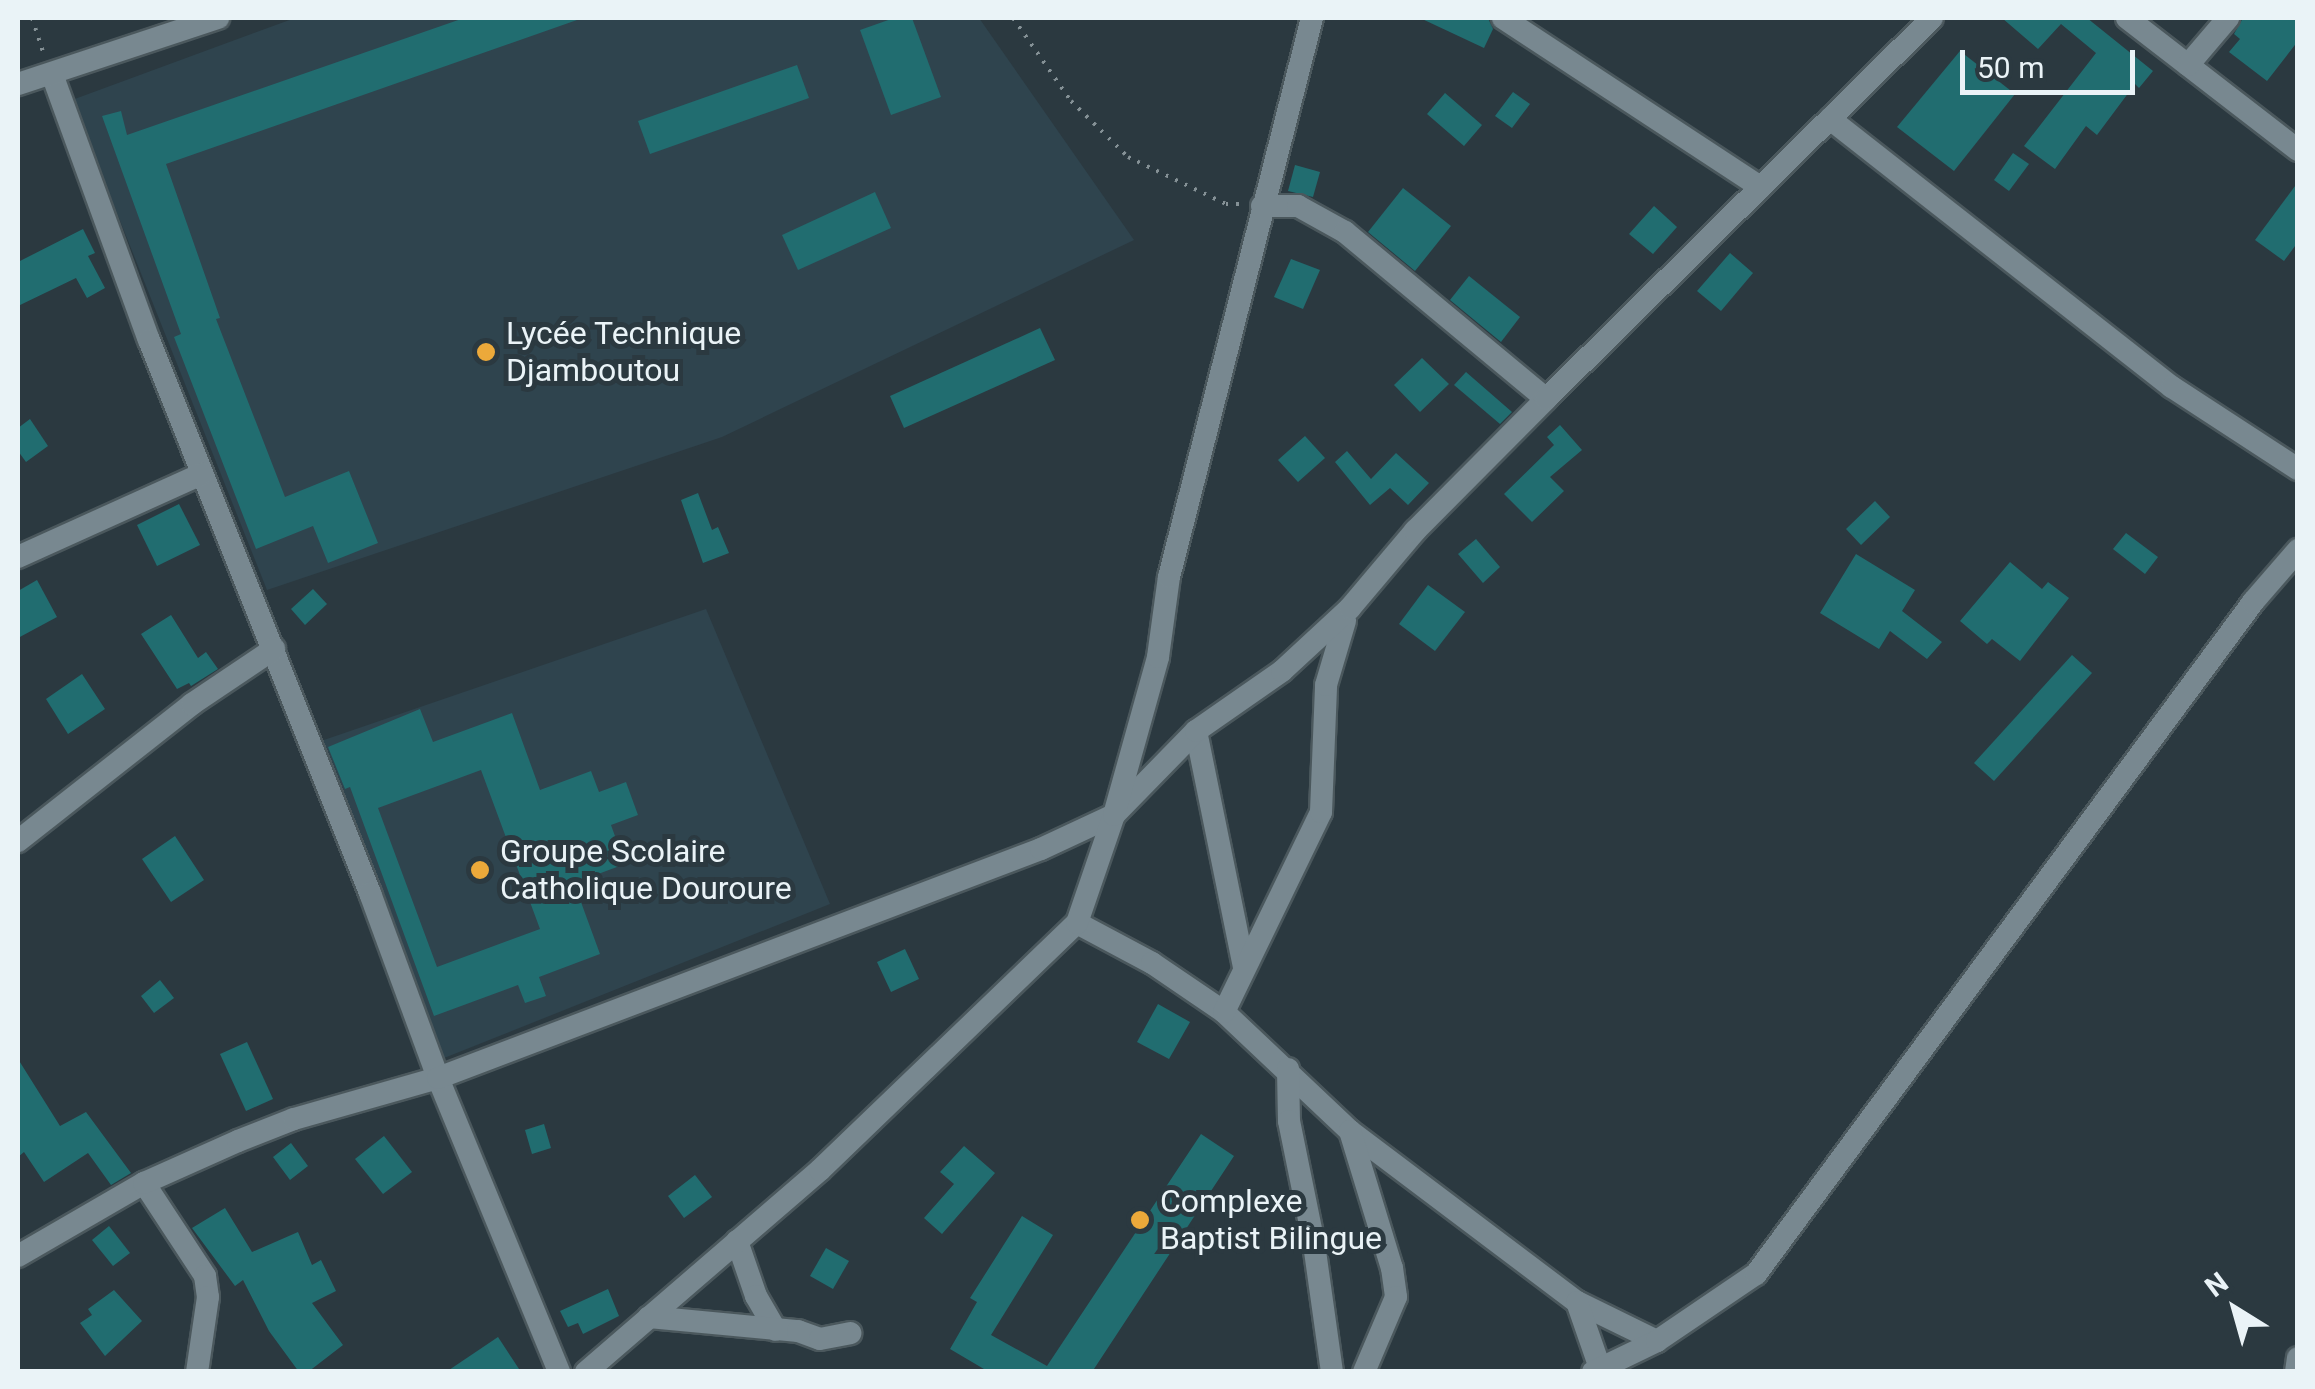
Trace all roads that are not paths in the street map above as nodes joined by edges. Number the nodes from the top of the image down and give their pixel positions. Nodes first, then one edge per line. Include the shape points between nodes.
1 (218, 18) edge
2 (1312, 18) edge
3 (1503, 18) edge
4 (1932, 18) edge
5 (2127, 18) edge
6 (2228, 18) edge
7 (2188, 65) junction
8 (52, 74) junction
9 (18, 84) edge
10 (1830, 118) junction
11 (2298, 150) edge
12 (1760, 187) junction
13 (1262, 206) junction
14 (1546, 398) junction
15 (2298, 468) edge
16 (202, 474) junction
17 (2298, 550) edge
18 (18, 557) edge
19 (1350, 608) junction
20 (274, 649) junction
21 (1196, 730) junction
22 (1114, 815) junction
23 (18, 841) edge
24 (1077, 923) junction
25 (1244, 967) junction
26 (1224, 1012) junction
27 (1288, 1069) junction
28 (438, 1078) junction
29 (1350, 1131) junction
30 (144, 1183) junction
31 (737, 1241) junction
32 (18, 1256) edge
33 (1577, 1302) junction
34 (650, 1317) junction
35 (776, 1330) junction
36 (850, 1333) dead end
37 (1657, 1341) junction
38 (2298, 1358) edge
39 (1596, 1370) edge
40 (197, 1372) edge
41 (559, 1372) edge
42 (586, 1372) edge
43 (1332, 1372) edge
44 (1364, 1372) edge
45 (2296, 1372) edge

1 - 8 street
2 - 13 street
3 - 12 street
4 - 10 street
5 - 7 street
6 - 7 street
7 - 11 street
8 - 9 street
8 - 16 street
10 - 12 street
10 - 15 street via 2172,388
12 - 14 street
13 - 14 street via 1298,206 1346,232
13 - 22 street via 1170,577 1158,657
14 - 19 street via 1415,531
16 - 18 street
16 - 20 street
17 - 37 street via 1756,1274
19 - 21 street via 1282,671
19 - 25 street via 1328,664 1322,812
20 - 23 street
20 - 28 street
21 - 22 street
21 - 25 street
22 - 24 street
22 - 28 street
24 - 26 street
24 - 31 street
25 - 26 street
26 - 27 street
27 - 29 street
27 - 43 street via 1289,1121
28 - 30 street via 294,1120
28 - 41 street
29 - 33 street
29 - 44 street via 1396,1297
30 - 32 street
30 - 40 street via 205,1276
31 - 34 street
31 - 35 street
33 - 37 street
33 - 39 street
34 - 35 street
34 - 42 street
35 - 36 street via 820,1338
37 - 39 street
38 - 45 street

